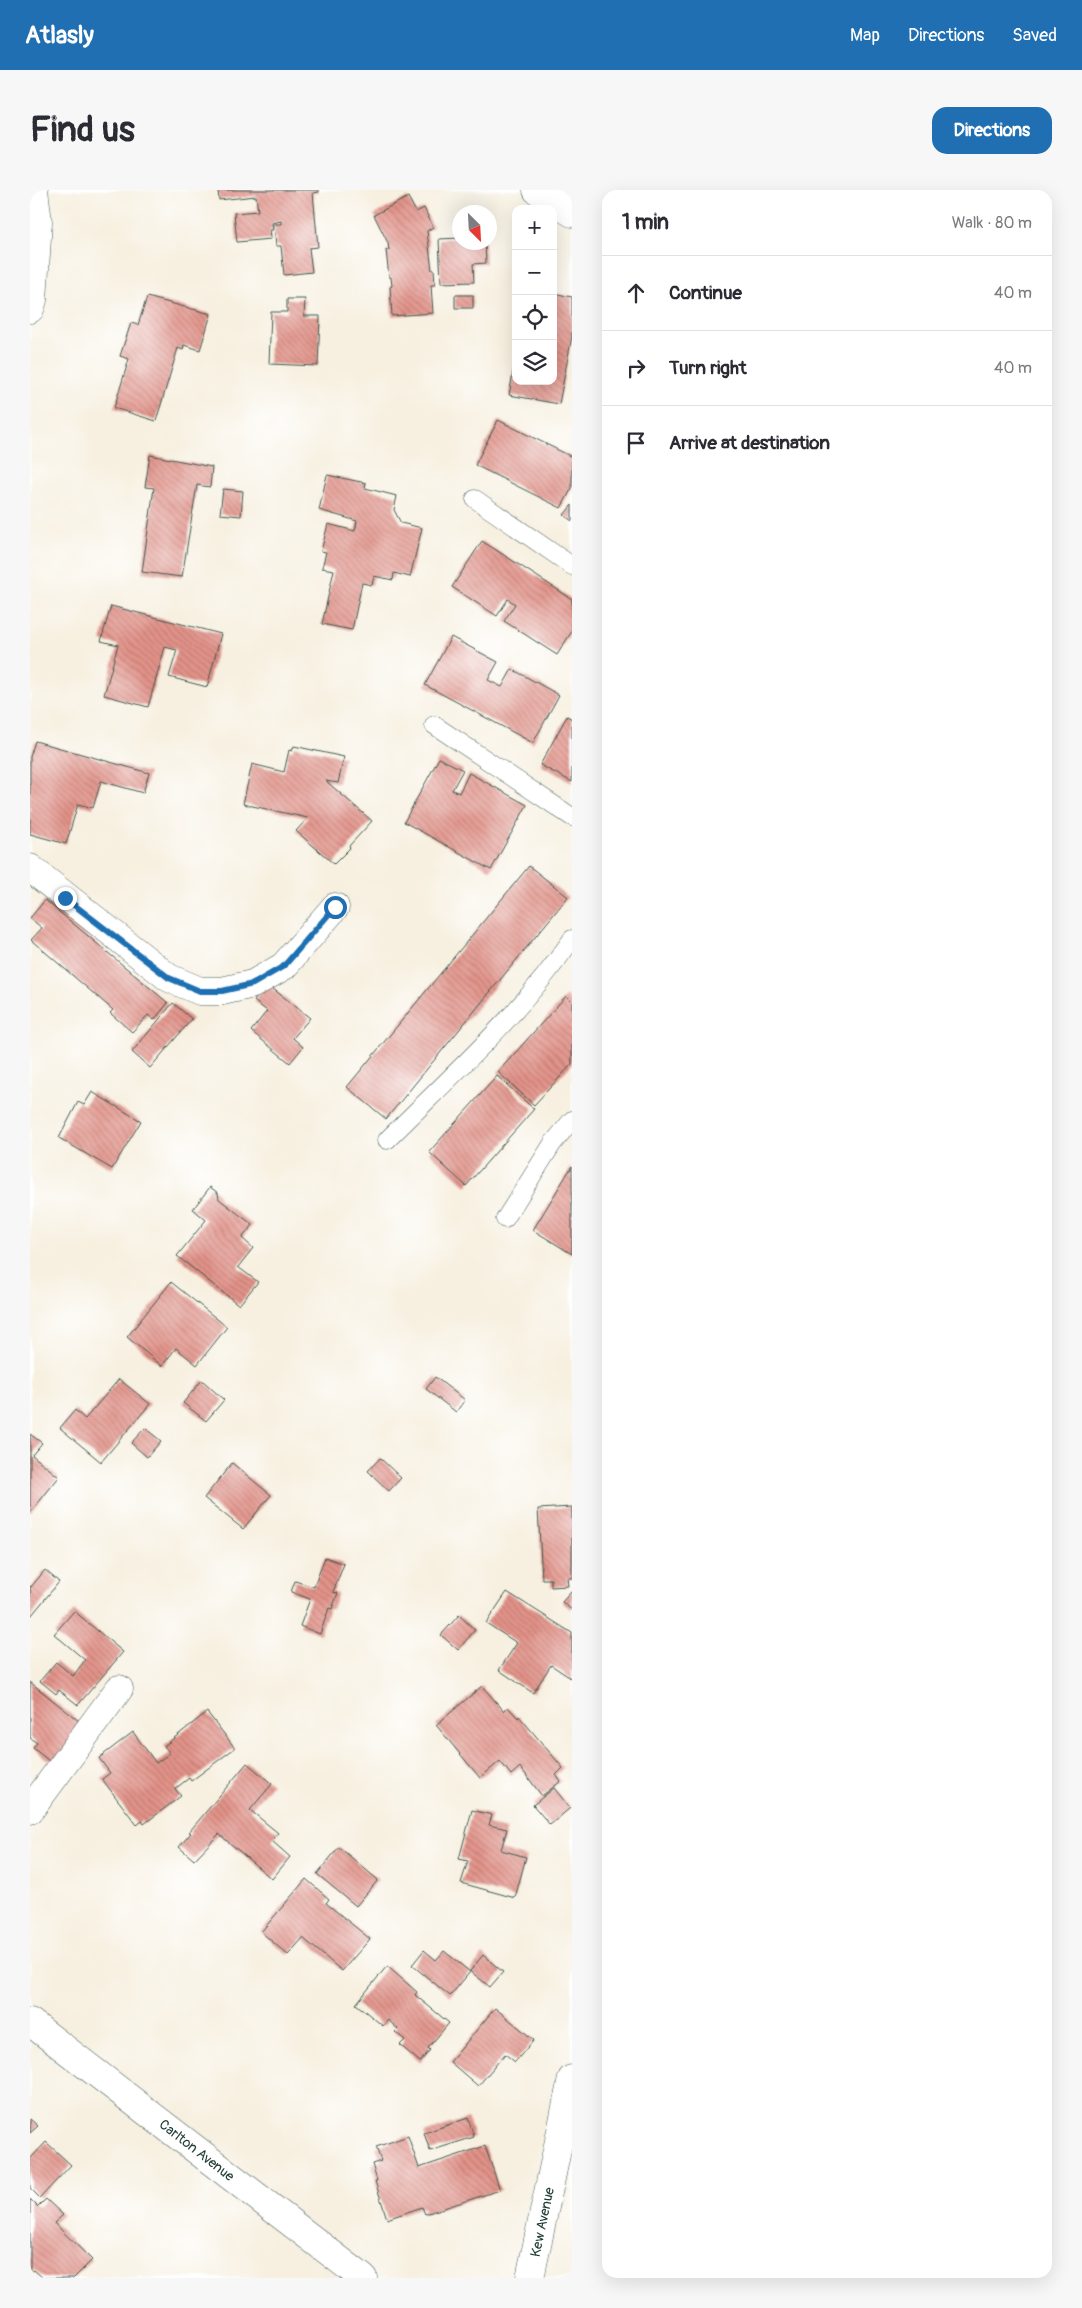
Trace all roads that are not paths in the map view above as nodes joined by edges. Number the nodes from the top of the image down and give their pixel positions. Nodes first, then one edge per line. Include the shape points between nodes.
1 (34, 190) edge
2 (537, 190) edge
3 (572, 213) edge
4 (30, 309) edge
5 (475, 499) dead end
6 (572, 566) edge
7 (434, 725) dead end
8 (572, 817) edge
9 (30, 868) edge
10 (335, 907) dead end
11 (572, 939) edge
12 (572, 1120) edge
13 (387, 1140) dead end
14 (505, 1219) dead end
15 (119, 1689) dead end
16 (30, 1810) edge
17 (30, 2022) edge
18 (572, 2079) edge
19 (363, 2278) edge
20 (530, 2278) edge

1 - 4 street via 38,222
2 - 3 street
5 - 6 lane
7 - 8 lane
9 - 10 street via 169,978 200,991 222,991 253,984 284,966
11 - 13 lane via 529,995
12 - 14 lane via 553,1143
15 - 16 street
17 - 19 street, Carlton Avenue
18 - 20 street, Kew Avenue

